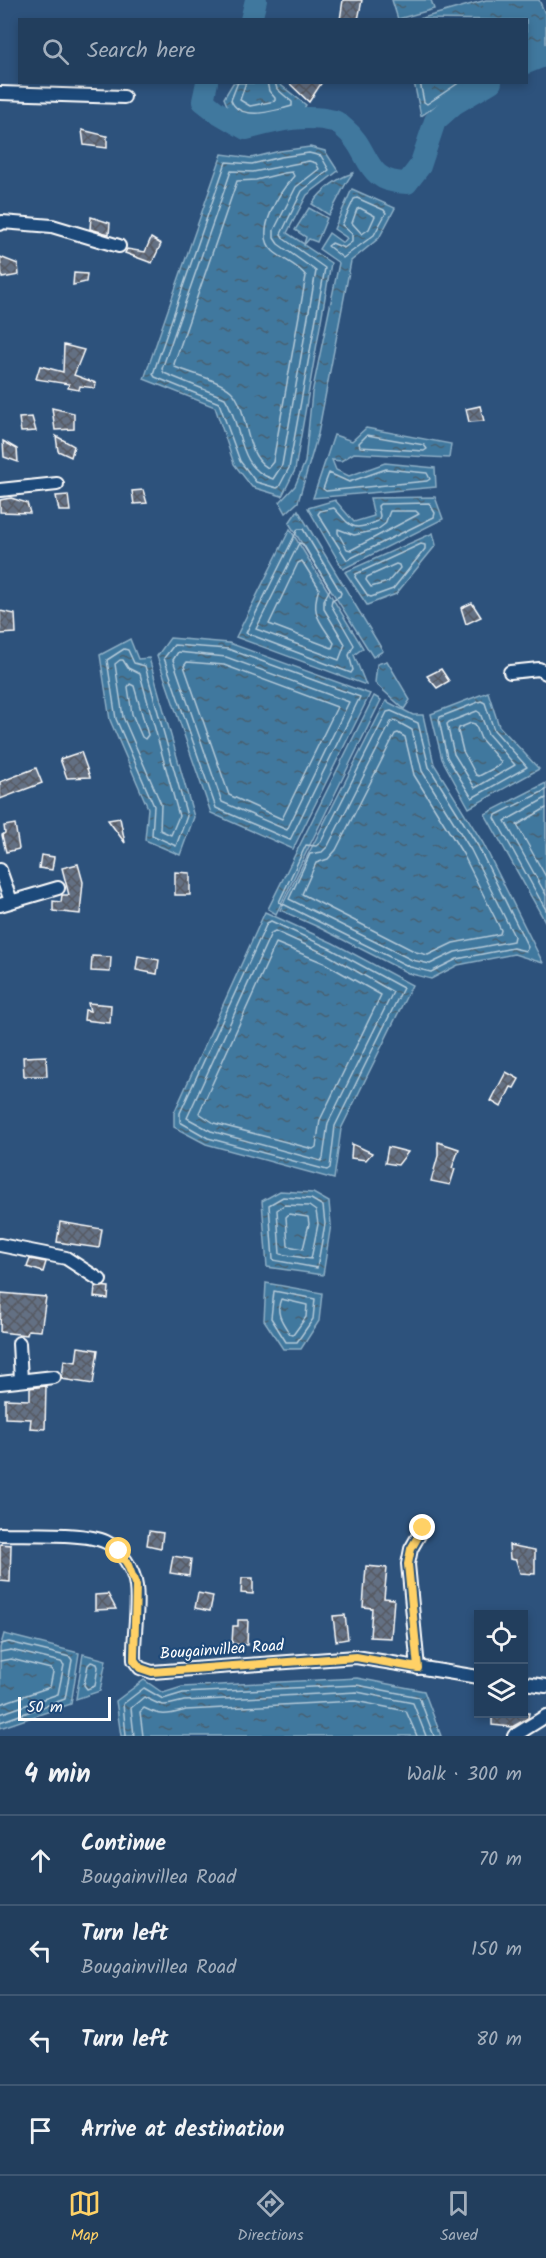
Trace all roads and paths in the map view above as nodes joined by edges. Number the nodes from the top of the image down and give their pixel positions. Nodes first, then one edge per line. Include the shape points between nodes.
1 (0, 93) edge
2 (124, 97) dead end
3 (0, 224) edge
4 (119, 246) dead end
5 (57, 484) dead end
6 (0, 490) edge
7 (510, 672) dead end
8 (546, 673) edge
9 (0, 870) edge
10 (58, 888) dead end
11 (6, 903) edge
12 (0, 1245) edge
13 (100, 1280) dead end
14 (19, 1343) dead end
15 (54, 1377) dead end
16 (21, 1380) junction
17 (0, 1383) edge
18 (423, 1528) dead end
19 (0, 1534) edge
20 (418, 1668) junction
21 (474, 1676) edge
22 (528, 1684) edge
23 (546, 1686) edge
24 (546, 1716) edge
25 (514, 1736) edge

1 - 2 street
3 - 4 street via 52,226
5 - 6 street
7 - 8 street via 539,669
9 - 11 street
10 - 11 street
12 - 13 street via 66,1258
14 - 16 street
15 - 16 street
16 - 17 street
18 - 20 street via 408,1564
19 - 20 street, Bougainvillea Road via 90,1537 119,1551 136,1586 134,1660 140,1668 152,1672 356,1657
20 - 21 street, Bougainvillea Road
22 - 23 street
24 - 25 street

